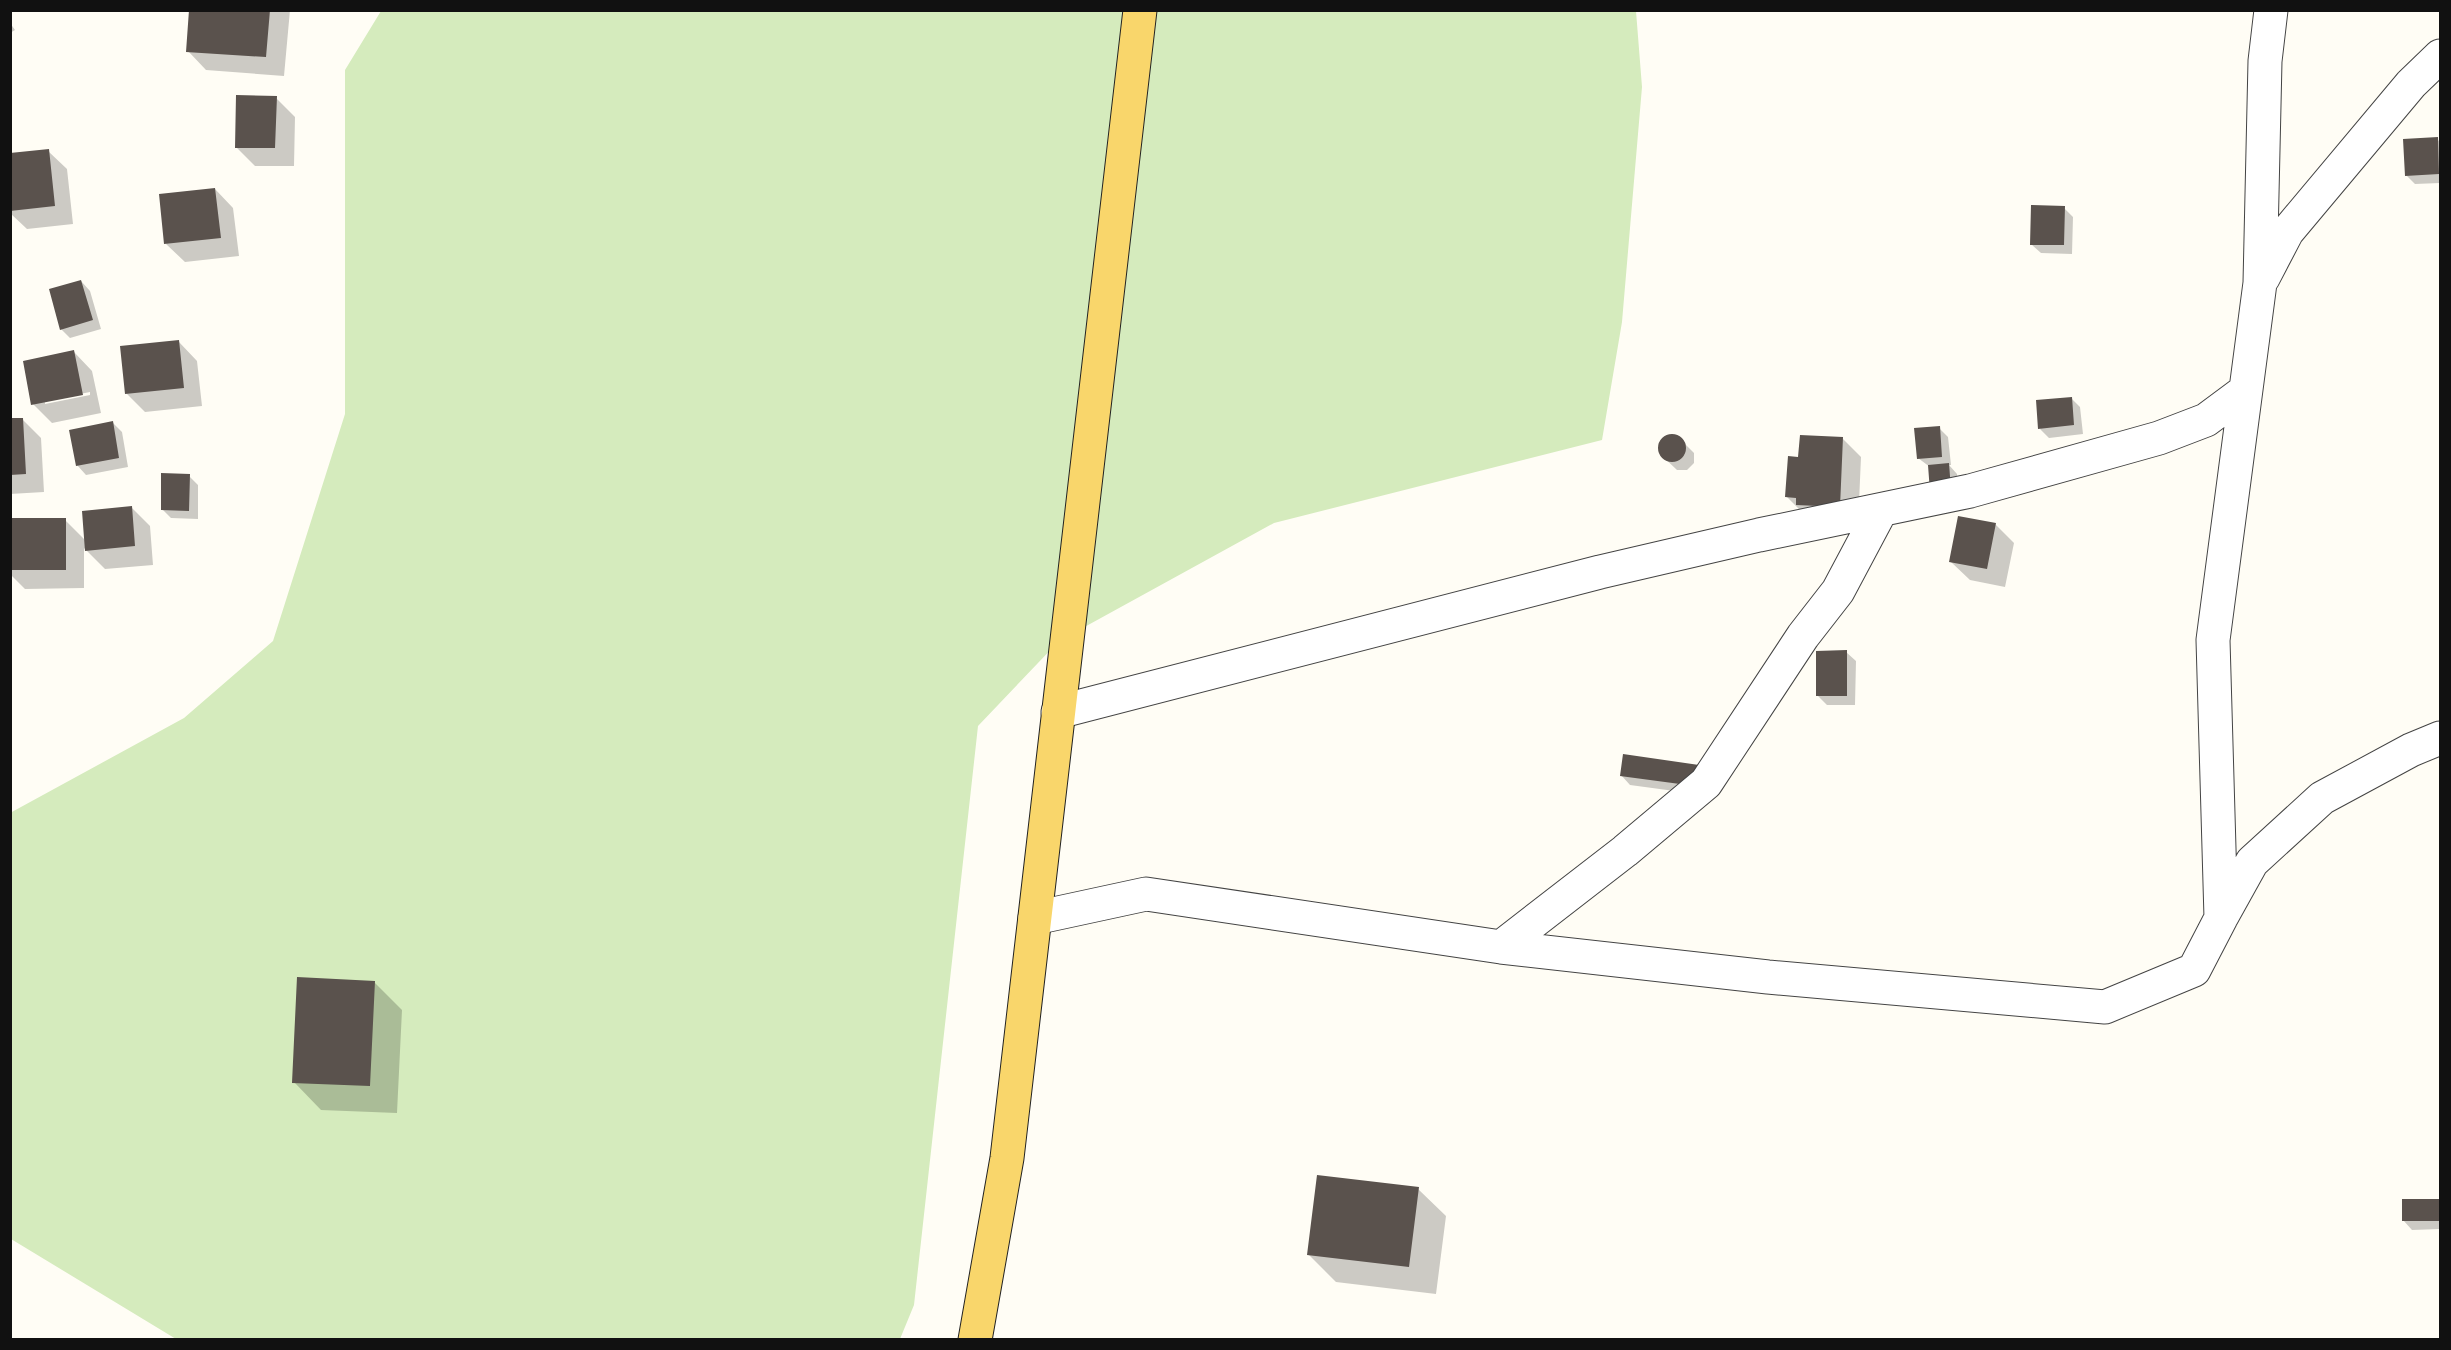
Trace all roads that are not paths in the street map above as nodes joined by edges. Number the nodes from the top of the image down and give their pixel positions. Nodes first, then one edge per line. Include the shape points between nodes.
1 (1140, 10) edge
2 (2271, 10) edge
3 (2440, 56) edge
4 (2260, 283) junction
5 (2245, 391) junction
6 (1880, 512) junction
7 (1058, 712) junction
8 (2440, 738) edge
9 (1035, 918) junction
10 (2221, 918) junction
11 (1501, 946) junction
12 (975, 1340) edge

1 - 7 main road
2 - 4 street via 2265,61
3 - 4 street via 2411,84 2287,232
4 - 5 street
5 - 6 street via 2206,420 2159,438 1971,491
5 - 10 street via 2213,640
6 - 7 street via 1600,572
6 - 11 street via 1838,591 1803,636 1706,783 1616,859
7 - 9 main road
8 - 10 street via 2322,798 2253,862
9 - 11 street via 1146,894
9 - 12 main road via 1007,1158
10 - 11 street via 2194,970 2105,1007 1768,977

